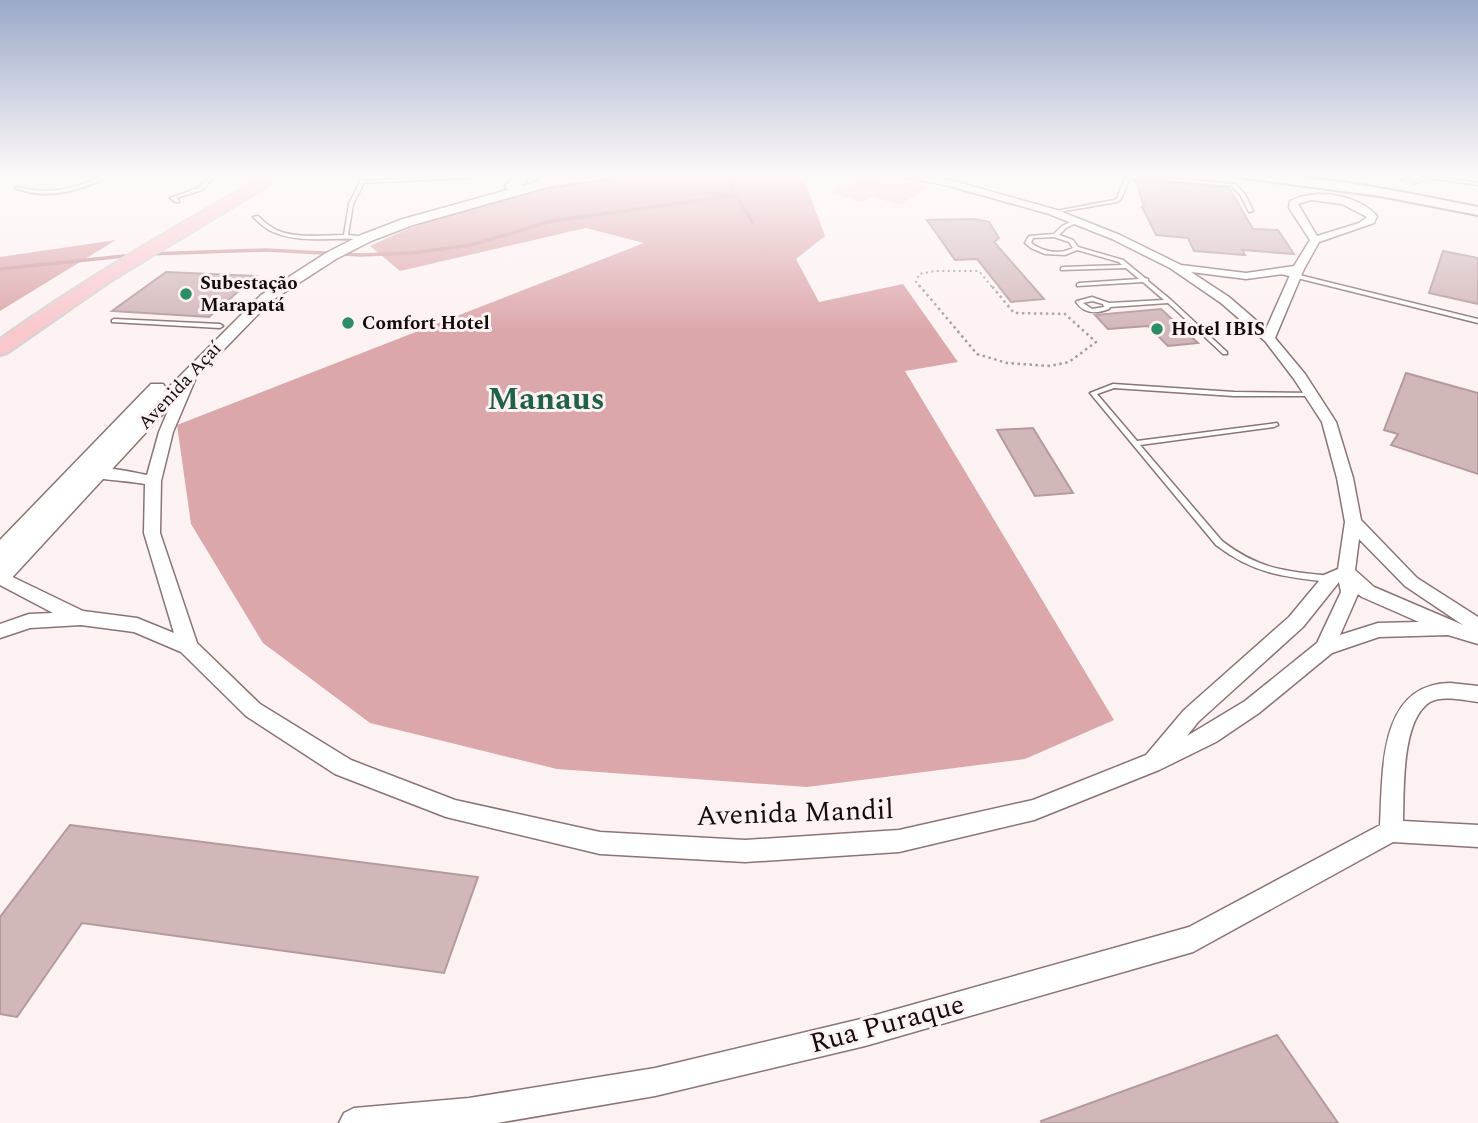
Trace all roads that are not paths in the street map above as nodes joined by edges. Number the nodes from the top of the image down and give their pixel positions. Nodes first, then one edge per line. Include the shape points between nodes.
1 (156, 226) edge
2 (187, 226) edge
3 (268, 226) edge
4 (355, 226) edge
5 (381, 226) edge
6 (392, 226) edge
7 (1067, 226) edge
8 (1076, 226) edge
9 (1089, 226) edge
10 (1306, 226) edge
11 (1358, 226) edge
12 (1055, 235) junction
13 (356, 236) junction
14 (1064, 237) junction
15 (132, 239) dead end
16 (1315, 240) junction
17 (1076, 248) junction
18 (1127, 265) junction
19 (1174, 266) junction
20 (1063, 269) dead end
21 (1292, 273) junction
22 (1146, 280) junction
23 (1079, 285) dead end
24 (1169, 301) junction
25 (1107, 305) dead end
26 (114, 321) dead end
27 (1478, 321) edge
28 (220, 326) junction
29 (1269, 338) junction
30 (0, 349) edge
31 (1225, 353) dead end
32 (191, 373) junction
33 (1311, 394) junction
34 (1274, 425) dead end
35 (1135, 443) junction
36 (75, 472) junction
37 (99, 473) junction
38 (153, 481) junction
39 (1353, 522) junction
40 (0, 554) edge
41 (1338, 575) junction
42 (0, 577) edge
43 (81, 618) junction
44 (1478, 626) edge
45 (1452, 629) junction
46 (0, 631) edge
47 (1478, 637) edge
48 (188, 647) junction
49 (1325, 648) junction
50 (1478, 694) edge
51 (1152, 762) junction
52 (1391, 831) junction
53 (1478, 836) edge
54 (354, 1123) edge

1 - 15 main road
2 - 30 main road via 59,304
3 - 13 lane via 287,233
4 - 13 lane
5 - 13 street, Avenida Açaí
6 - 13 street, Avenida Açaí
7 - 12 lane
8 - 14 lane
9 - 19 street, Avenida Mandil
10 - 16 street
11 - 16 street
12 - 14 lane
12 - 17 lane via 1037,235 1028,243 1051,253
13 - 28 street, Avenida Açaí via 278,282
13 - 32 street, Avenida Açaí via 266,298
14 - 17 lane
16 - 21 street
17 - 18 lane
18 - 20 lane
18 - 22 lane
19 - 21 street via 1224,275
19 - 29 street, Avenida Mandil via 1225,300
21 - 27 lane
21 - 29 street
22 - 23 lane
22 - 24 lane
24 - 25 lane
24 - 31 lane
26 - 28 lane
28 - 36 street, Avenida Açaí
29 - 33 street, Avenida Mandil
32 - 37 street, Avenida Açaí
32 - 38 street, Avenida Mandil via 166,432
33 - 35 lane via 1113,386 1093,393
33 - 39 street, Avenida Mandil via 1329,422
34 - 35 lane
35 - 41 lane via 1236,558 1276,573
36 - 37 street
36 - 40 street, Avenida Açaí
37 - 38 street
37 - 42 street, Avenida Açaí
38 - 48 street, Avenida Mandil via 152,533
39 - 41 street, Avenida Mandil
39 - 44 street via 1411,582
41 - 45 street
41 - 49 street, Avenida Mandil via 1350,592
41 - 51 street, Avenida Mandil via 1296,622 1191,716
42 - 43 street
43 - 46 street, Avenida Mandil via 29,621
43 - 48 street, Avenida Mandil via 137,625
45 - 47 street
45 - 49 street via 1377,630
48 - 51 street, Avenida Mandil via 253,710 343,767 454,810 600,842 745,851 899,841 1034,810
49 - 51 street, Avenida Mandil via 1230,722
50 - 52 street via 1423,696 1407,712 1399,739
52 - 53 street
52 - 54 street, Rua Puraque via 1193,939 878,1028 655,1082 469,1113

